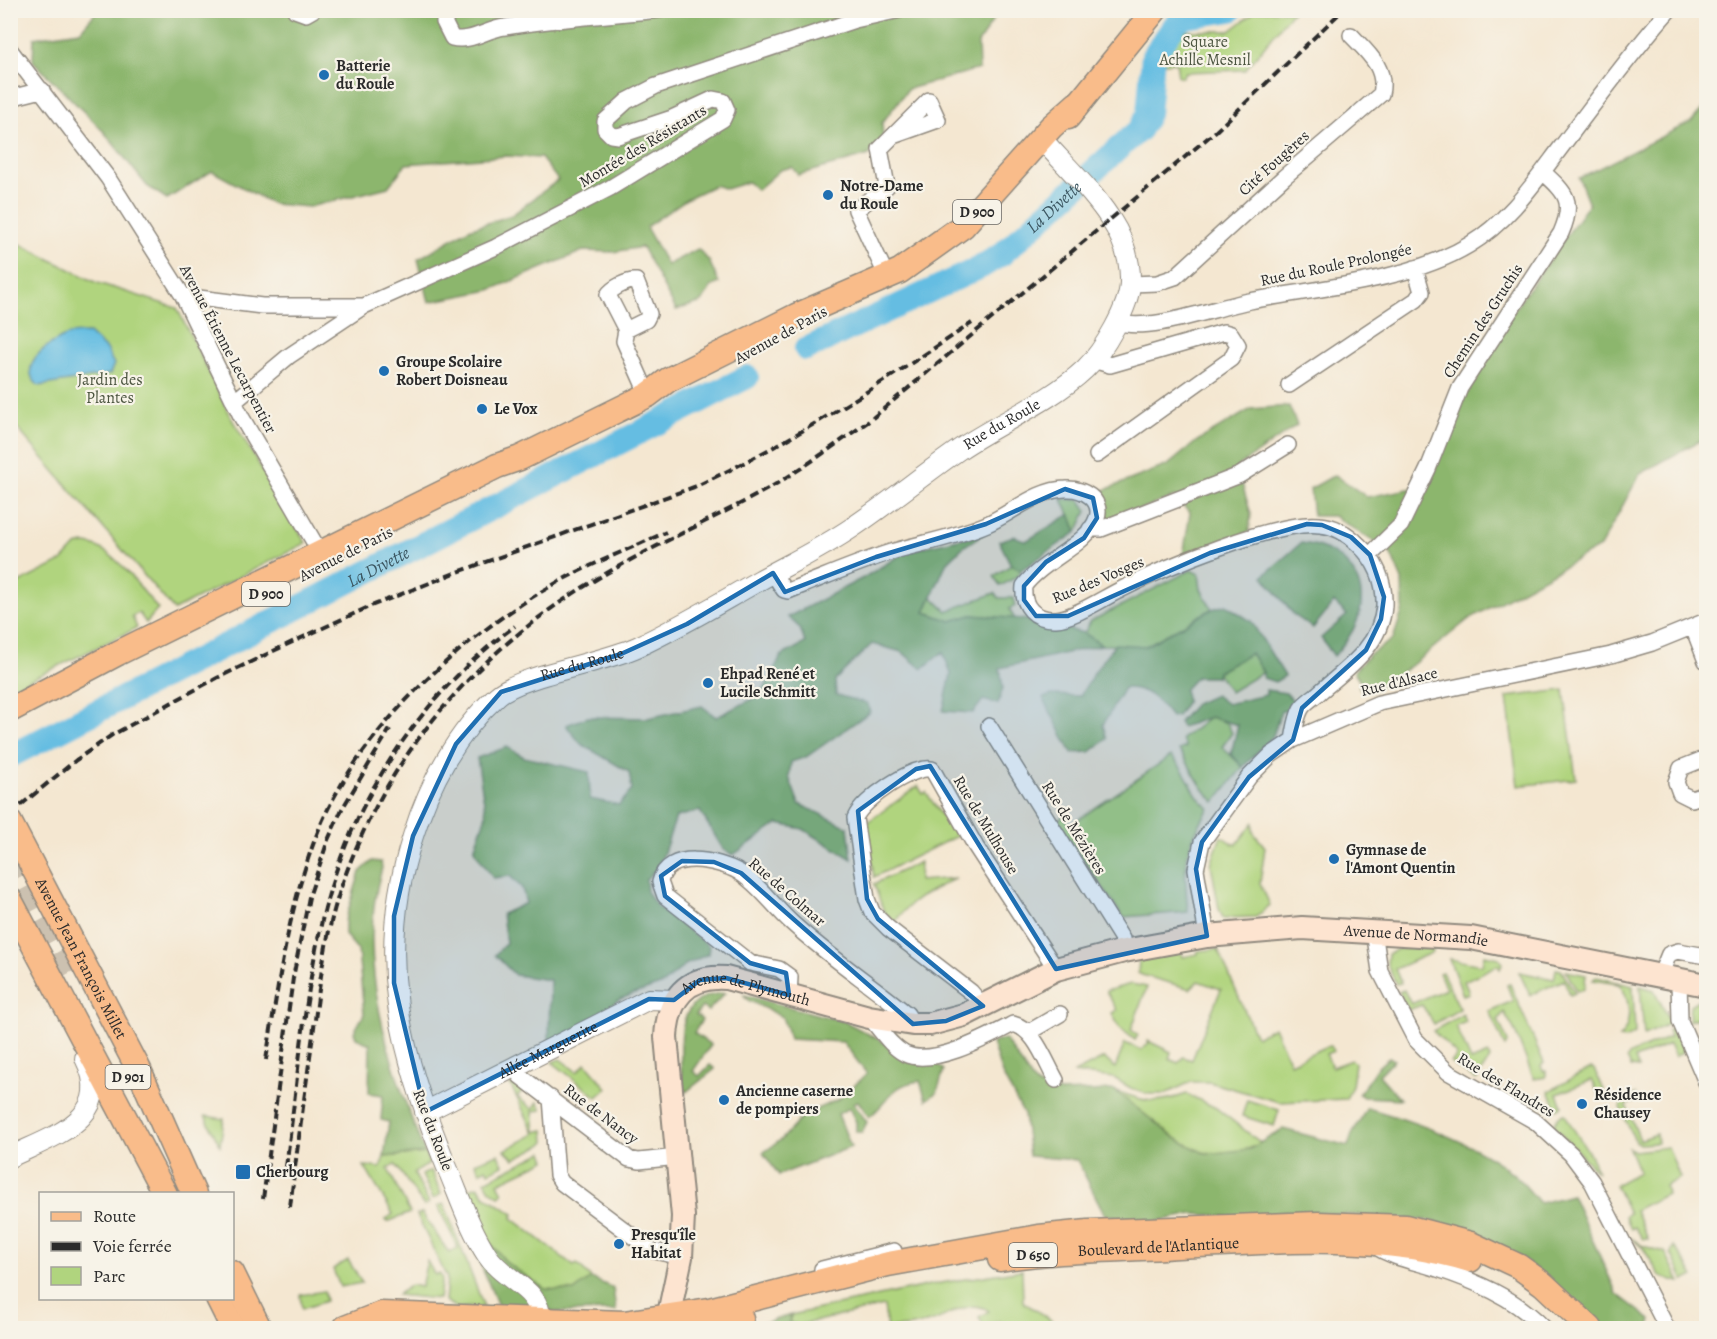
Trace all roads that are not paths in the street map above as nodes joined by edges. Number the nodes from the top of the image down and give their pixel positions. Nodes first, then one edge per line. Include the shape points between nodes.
1 (295, 10) edge
2 (313, 10) edge
3 (455, 10) edge
4 (660, 10) edge
5 (900, 10) edge
6 (1155, 10) edge
7 (1669, 10) edge
8 (1351, 35) dead end
9 (10, 50) edge
10 (42, 90) junction
11 (10, 98) edge
12 (893, 136) dead end
13 (1044, 142) junction
14 (1543, 172) junction
15 (1415, 268) junction
16 (893, 274) junction
17 (1131, 284) junction
18 (183, 296) junction
19 (364, 306) junction
20 (1116, 322) junction
21 (626, 330) dead end
22 (1093, 360) junction
23 (1289, 384) dead end
24 (648, 395) junction
25 (234, 402) junction
26 (1288, 445) dead end
27 (1097, 456) dead end
28 (520, 458) junction
29 (1090, 529) junction
30 (321, 554) junction
31 (1370, 555) junction
32 (773, 573) junction
33 (1700, 624) edge
34 (1707, 662) edge
35 (10, 711) edge
36 (989, 726) dead end
37 (10, 728) edge
38 (1293, 740) junction
39 (1707, 758) edge
40 (1707, 794) edge
41 (10, 823) edge
42 (10, 844) edge
43 (35, 867) junction
44 (10, 900) edge
45 (1374, 931) junction
46 (1207, 936) junction
47 (1124, 951) junction
48 (1707, 956) edge
49 (1056, 969) junction
50 (1670, 978) junction
51 (1707, 986) edge
52 (789, 995) junction
53 (674, 1000) junction
54 (983, 1006) junction
55 (1060, 1014) dead end
56 (869, 1017) junction
57 (913, 1024) junction
58 (1029, 1032) junction
59 (83, 1038) junction
60 (515, 1066) junction
61 (1056, 1080) dead end
62 (1707, 1082) edge
63 (115, 1094) junction
64 (551, 1098) junction
65 (425, 1112) junction
66 (10, 1157) edge
67 (678, 1157) junction
68 (190, 1186) edge
69 (164, 1192) edge
70 (1371, 1245) junction
71 (681, 1257) junction
72 (234, 1278) edge
73 (218, 1300) edge
74 (541, 1322) junction
75 (667, 1322) edge
76 (1585, 1328) edge
77 (233, 1329) edge
78 (259, 1329) edge
79 (345, 1329) edge
80 (702, 1329) edge
81 (1544, 1329) edge
82 (1667, 1329) edge

1 - 2 street via 306,14
3 - 4 street via 444,22 452,38 466,40 489,29
5 - 19 street, Montée des Résistants via 855,20 656,87 627,101 605,121 605,129 611,135 672,118 713,99 723,101 727,110 723,119 610,188 496,247
6 - 13 main road, Avenue de Paris / D 900
7 - 14 street, Rue du Roule Prolongée
8 - 17 street, Cité Fougères via 1379,68 1384,81 1381,94 1175,277 1157,284
9 - 10 street, Avenue Étienne Lecarpentier
10 - 11 street
10 - 18 street, Avenue Étienne Lecarpentier via 108,178
12 - 16 street via 880,149 887,186 856,210
13 - 16 main road, Avenue de Paris / D 900 via 1003,200 969,235 936,258
13 - 17 street, Rue du Roule via 1121,235
14 - 15 street, Rue du Roule Prolongée via 1512,212 1493,229 1468,246
14 - 31 street, Chemin des Gruchis via 1567,199 1569,207 1562,233 1460,388 1401,525
15 - 20 street, Rue du Roule Prolongée via 1228,305 1161,323 1137,326
15 - 23 street via 1422,292 1416,300
16 - 24 main road, Avenue de Paris / D 900 via 796,316
17 - 20 street, Rue du Roule
18 - 19 street via 262,306
18 - 25 street, Avenue Étienne Lecarpentier
19 - 25 street, Montée des Résistants via 289,356
20 - 22 street, Rue du Roule
21 - 24 street via 624,341
22 - 27 street via 1110,365 1224,332 1232,334 1238,345 1231,359
22 - 32 street, Rue du Roule via 1067,382 961,449 850,529
24 - 28 main road, Avenue de Paris / D 900
25 - 30 street, Avenue Étienne Lecarpentier
26 - 29 street via 1240,475 1101,529
28 - 30 main road, Avenue de Paris / D 900
28 - 37 main road, Avenue de Paris / D 900 via 502,474
29 - 31 street, Rue des Vosges via 1084,538 1046,562 1024,586 1024,600 1036,616 1068,616 1210,553 1292,526 1322,525 1337,530 1352,537
29 - 32 street via 1097,518 1093,498 1083,491 1050,491 987,524 876,557 788,591
30 - 35 main road, Avenue de Paris / D 900 via 118,653
31 - 38 street, Rue des Vosges via 1380,574 1384,597 1378,630 1358,660 1302,708
32 - 65 street, Rue du Roule via 687,624 621,654 501,692 456,744 439,773 413,836 394,916 394,983 412,1073
33 - 34 street
33 - 38 street, Rue d'Alsace via 1611,654 1379,703
36 - 47 street, Rue de Mézières via 1122,939
38 - 46 street, Rue d'Alsace via 1249,777 1203,842 1196,869
39 - 40 street via 1681,768 1676,782 1680,793 1692,799
41 - 43 main road, Avenue Jean François Millet / D 901
42 - 43 main road
43 - 68 main road, Avenue Jean François Millet / D 901 via 139,1070
44 - 59 main road, D 901
45 - 46 main road, Avenue de Normandie via 1302,928
45 - 50 main road, Avenue de Normandie via 1471,938
45 - 82 street, Rue des Flandres via 1383,979 1424,1050 1456,1078 1545,1129 1590,1179
46 - 47 main road, Avenue de Normandie
47 - 49 main road, Avenue de Plymouth
48 - 50 street via 1678,951 1670,954
49 - 54 main road, Avenue de Plymouth
49 - 54 street, Rue de Mulhouse via 976,847 932,769 915,770 861,806 855,818 867,899 879,920 971,992
50 - 51 main road, Avenue de Normandie
50 - 62 street via 1680,1021
52 - 53 main road, Avenue de Plymouth via 712,977 691,985
52 - 56 main road, Avenue de Plymouth
52 - 57 street, Rue de Colmar via 790,978 786,973 750,963 665,896 660,882 664,872 682,861 697,860 741,873 792,923 904,1011
53 - 60 street, Allée Marguerite via 649,999
53 - 67 main road, Avenue de Plymouth via 666,1022 666,1037
54 - 57 main road, Avenue de Plymouth via 946,1021
55 - 58 street
56 - 57 main road, Avenue de Plymouth
56 - 58 street via 898,1050 920,1057 945,1053 1013,1024
58 - 61 street
59 - 63 main road, D 901
59 - 66 street via 81,1050 93,1078 85,1116 73,1126
60 - 64 street, Rue de Nancy via 520,1076
60 - 65 street, Allée Marguerite
63 - 68 main road, D 901 via 117,1076 71,975 172,1162
63 - 69 main road, D 901
64 - 67 street, Rue de Nancy via 629,1159
64 - 71 street via 557,1175 562,1183 651,1250
65 - 74 street, Rue du Roule via 476,1236 500,1271 535,1298 541,1309
67 - 71 main road, Avenue de Plymouth via 683,1216
70 - 76 main road, Boulevard de l'Atlantique / D 650 via 1431,1250 1484,1265
70 - 80 main road, Boulevard de l'Atlantique / D 650 via 1320,1241 1228,1243 1003,1258 892,1279
70 - 81 street, Boulevard de l'Atlantique via 1391,1257 1479,1284 1511,1300
71 - 75 main road, Avenue de Plymouth
72 - 78 main road
73 - 77 main road
74 - 75 main road, D 650
74 - 79 main road, D 650 via 381,1314
75 - 76 main road, Boulevard de l'Atlantique / D 650 via 888,1264 1039,1237 1318,1224 1406,1227 1471,1244 1510,1262 1543,1284

